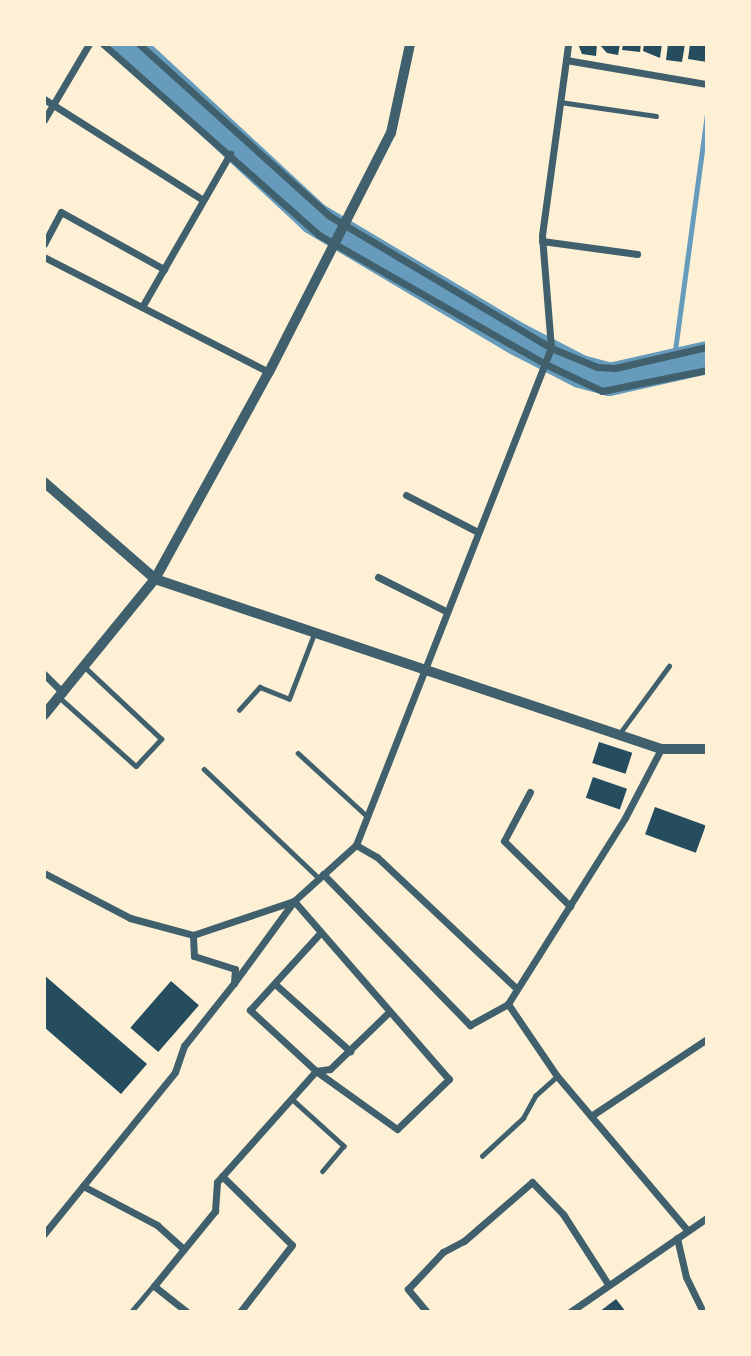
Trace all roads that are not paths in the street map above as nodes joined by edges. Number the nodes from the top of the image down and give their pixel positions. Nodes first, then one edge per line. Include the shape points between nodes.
1 (89, 44) edge
2 (103, 44) edge
3 (139, 44) edge
4 (568, 44) edge
5 (407, 45) edge
6 (566, 60) junction
7 (707, 84) edge
8 (44, 99) edge
9 (560, 102) junction
10 (52, 105) junction
11 (656, 116) dead end
12 (44, 120) edge
13 (230, 153) junction
14 (204, 200) junction
15 (344, 226) junction
16 (542, 241) junction
17 (336, 242) junction
18 (44, 244) edge
19 (637, 254) dead end
20 (44, 257) edge
21 (164, 269) junction
22 (142, 307) junction
23 (707, 347) edge
24 (548, 356) junction
25 (707, 370) edge
26 (269, 372) junction
27 (44, 482) edge
28 (406, 495) dead end
29 (478, 532) junction
30 (378, 577) dead end
31 (155, 579) junction
32 (446, 611) junction
33 (315, 632) junction
34 (669, 666) dead end
35 (85, 668) junction
36 (424, 668) junction
37 (44, 674) edge
38 (61, 695) junction
39 (239, 710) dead end
40 (44, 715) edge
41 (618, 735) junction
42 (661, 749) junction
43 (707, 749) edge
44 (298, 753) dead end
45 (204, 769) dead end
46 (530, 792) dead end
47 (367, 816) junction
48 (356, 845) junction
49 (44, 873) edge
50 (321, 876) junction
51 (294, 901) junction
52 (570, 906) junction
53 (321, 932) junction
54 (193, 935) junction
55 (234, 983) junction
56 (275, 984) junction
57 (517, 989) junction
58 (508, 1004) junction
59 (389, 1012) junction
60 (707, 1039) edge
61 (350, 1051) junction
62 (316, 1071) junction
63 (557, 1076) junction
64 (292, 1098) junction
65 (591, 1116) junction
66 (482, 1156) dead end
67 (323, 1171) dead end
68 (222, 1176) junction
69 (83, 1186) junction
70 (707, 1218) edge
71 (687, 1230) junction
72 (44, 1234) edge
73 (677, 1238) junction
74 (184, 1249) junction
75 (608, 1284) junction
76 (154, 1286) junction
77 (131, 1312) edge
78 (187, 1312) edge
79 (240, 1312) edge
80 (427, 1312) edge
81 (570, 1312) edge
82 (702, 1312) edge

1 - 10 street
2 - 13 street
3 - 15 street
4 - 6 street
5 - 15 street via 391,133
6 - 7 street
6 - 9 street
8 - 10 street
9 - 11 lane
9 - 16 street
10 - 12 street
10 - 14 street
13 - 14 street
13 - 17 street
14 - 21 street
15 - 17 street
15 - 24 street
16 - 19 street
16 - 24 street
17 - 24 street
17 - 26 street
18 - 21 street via 61,212
20 - 22 street
21 - 22 street
22 - 26 street
23 - 24 street via 615,368
24 - 25 street via 602,391
24 - 29 street
26 - 31 street
27 - 31 street
28 - 29 street
29 - 32 street
30 - 32 street
31 - 33 street
31 - 35 street
32 - 36 street
33 - 36 street
33 - 39 lane via 289,699 260,687
34 - 41 lane
35 - 38 street
35 - 38 lane via 161,739 136,766
36 - 41 street
36 - 47 street
37 - 38 street
38 - 40 street
41 - 42 street
42 - 43 street
42 - 52 street
44 - 47 lane
45 - 50 lane
46 - 52 street via 504,841
47 - 48 street
48 - 50 street
48 - 57 street via 377,857
49 - 54 street via 130,918
50 - 51 street
50 - 58 street via 470,1025
51 - 53 street
51 - 54 street
51 - 55 street
52 - 57 street
53 - 56 street
53 - 59 street
54 - 55 street via 194,956 235,970
55 - 69 street via 184,1046 175,1073
56 - 61 street
56 - 62 street via 250,1010
57 - 58 street
58 - 63 street
59 - 61 street
59 - 62 street via 449,1079 397,1129
60 - 65 street
61 - 62 street via 330,1069
62 - 64 street
63 - 65 street
63 - 66 lane via 535,1096 523,1118
64 - 67 lane via 344,1146
64 - 68 street
65 - 71 street
68 - 74 street via 216,1182 215,1211
68 - 79 street via 292,1245
69 - 72 street
69 - 74 street via 156,1225
70 - 71 street
71 - 73 street
73 - 75 street
73 - 82 street via 686,1277
74 - 76 street
75 - 80 street via 564,1214 532,1182 464,1241 443,1252 408,1289
75 - 81 street
76 - 77 lane
76 - 78 street

